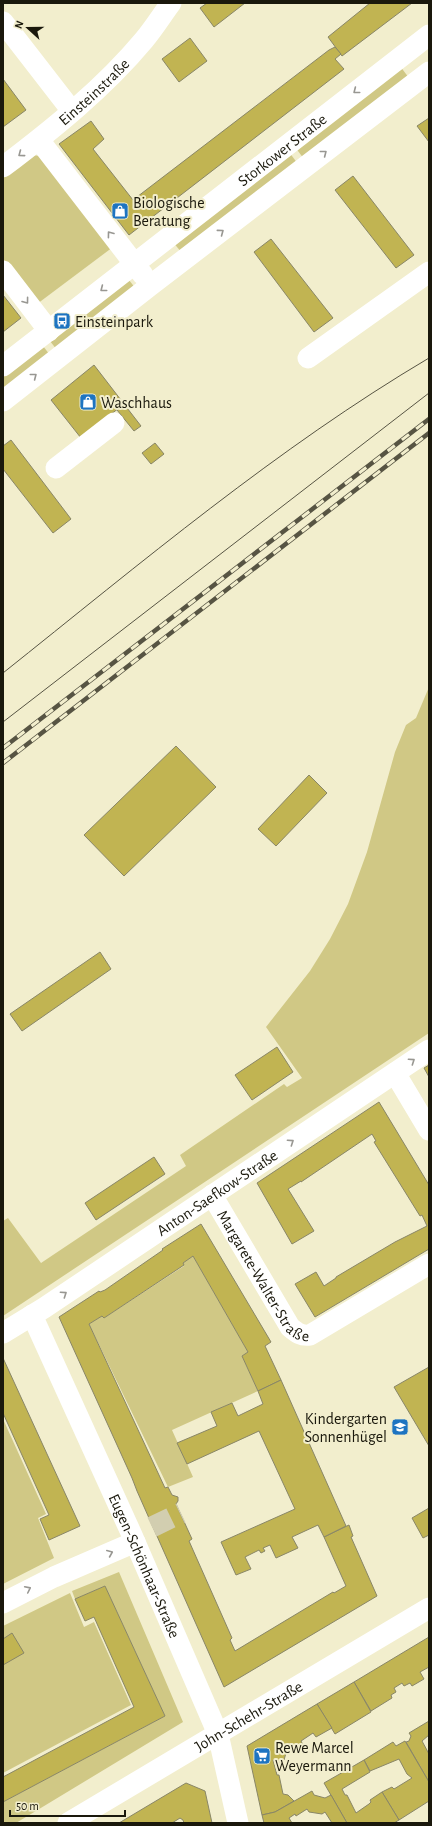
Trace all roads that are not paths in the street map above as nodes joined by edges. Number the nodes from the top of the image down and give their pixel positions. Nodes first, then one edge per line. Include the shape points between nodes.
1 (171, 3) edge
2 (3, 22) edge
3 (429, 35) edge
4 (411, 49) junction
5 (429, 72) edge
6 (72, 111) junction
7 (39, 140) junction
8 (3, 167) edge
9 (134, 265) junction
10 (3, 271) edge
11 (429, 272) edge
12 (151, 285) junction
13 (49, 331) junction
14 (308, 358) dead end
15 (3, 366) edge
16 (3, 401) edge
17 (114, 423) dead end
18 (56, 468) dead end
19 (429, 1050) edge
20 (394, 1073) junction
21 (429, 1130) edge
22 (212, 1195) junction
23 (429, 1264) edge
24 (32, 1315) junction
25 (3, 1333) edge
26 (135, 1542) junction
27 (3, 1603) edge
28 (429, 1608) edge
29 (218, 1734) junction
30 (68, 1823) edge
31 (238, 1823) edge

1 - 6 street, Einsteinstraße via 144,40
2 - 6 street
3 - 4 street, Storkower Straße
4 - 5 street
4 -> 9 street, Storkower Straße
12 -> 5 street, Storkower Straße
6 - 7 street, Einsteinstraße
7 -> 8 street, Einsteinstraße
9 -> 7 street
9 - 12 street
9 -> 13 street, Storkower Straße
10 -> 13 street
11 - 14 street
16 -> 12 street, Storkower Straße
13 - 15 street, Storkower Straße
17 - 18 street
20 -> 19 street, Anton-Saefkow-Straße
20 - 21 street
22 -> 20 street, Anton-Saefkow-Straße
22 - 23 street, Margarete-Walter-Straße via 290,1327 304,1336 310,1335
24 -> 22 street, Anton-Saefkow-Straße
24 - 25 street, Anton-Saefkow-Straße
24 - 26 street, Eugen-Schönhaar-Straße
27 -> 26 street via 54,1577
26 - 29 street, Eugen-Schönhaar-Straße
28 - 29 street, John-Schehr-Straße
29 - 30 street, John-Schehr-Straße
29 - 31 street, Eugen-Schönhaar-Straße

